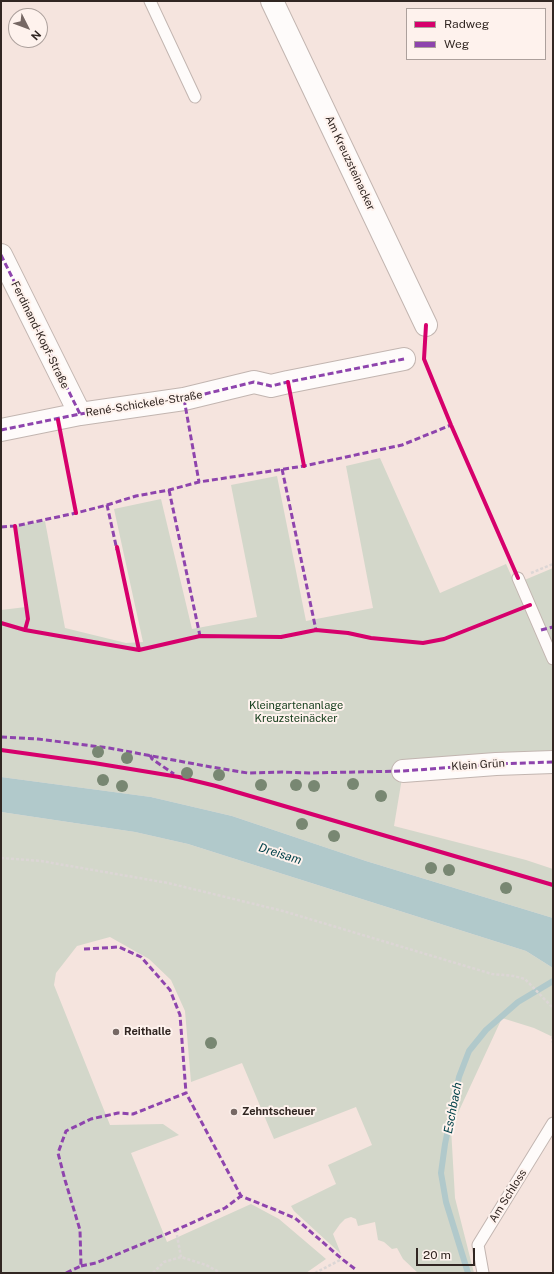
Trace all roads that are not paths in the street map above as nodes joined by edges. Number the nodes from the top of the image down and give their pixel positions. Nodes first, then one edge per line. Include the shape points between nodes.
1 (150, 1) edge
2 (272, 1) edge
3 (195, 98) dead end
4 (1, 255) edge
5 (426, 325) dead end
6 (404, 359) dead end
7 (80, 414) junction
8 (1, 430) edge
9 (518, 578) road end
10 (553, 659) edge
11 (553, 762) edge
12 (403, 771) dead end
13 (553, 1123) edge
14 (483, 1273) edge

1 - 3 lane
2 - 5 street, Am Kreuzsteinacker
4 - 7 street, Ferdinand-Kopf-Straße
6 - 7 street, René-Schickele-Straße via 271,386 254,382 184,399
7 - 8 street, René-Schickele-Straße
9 - 10 lane
11 - 12 street, Klein Grün
13 - 14 lane, Am Schloss via 478,1245

